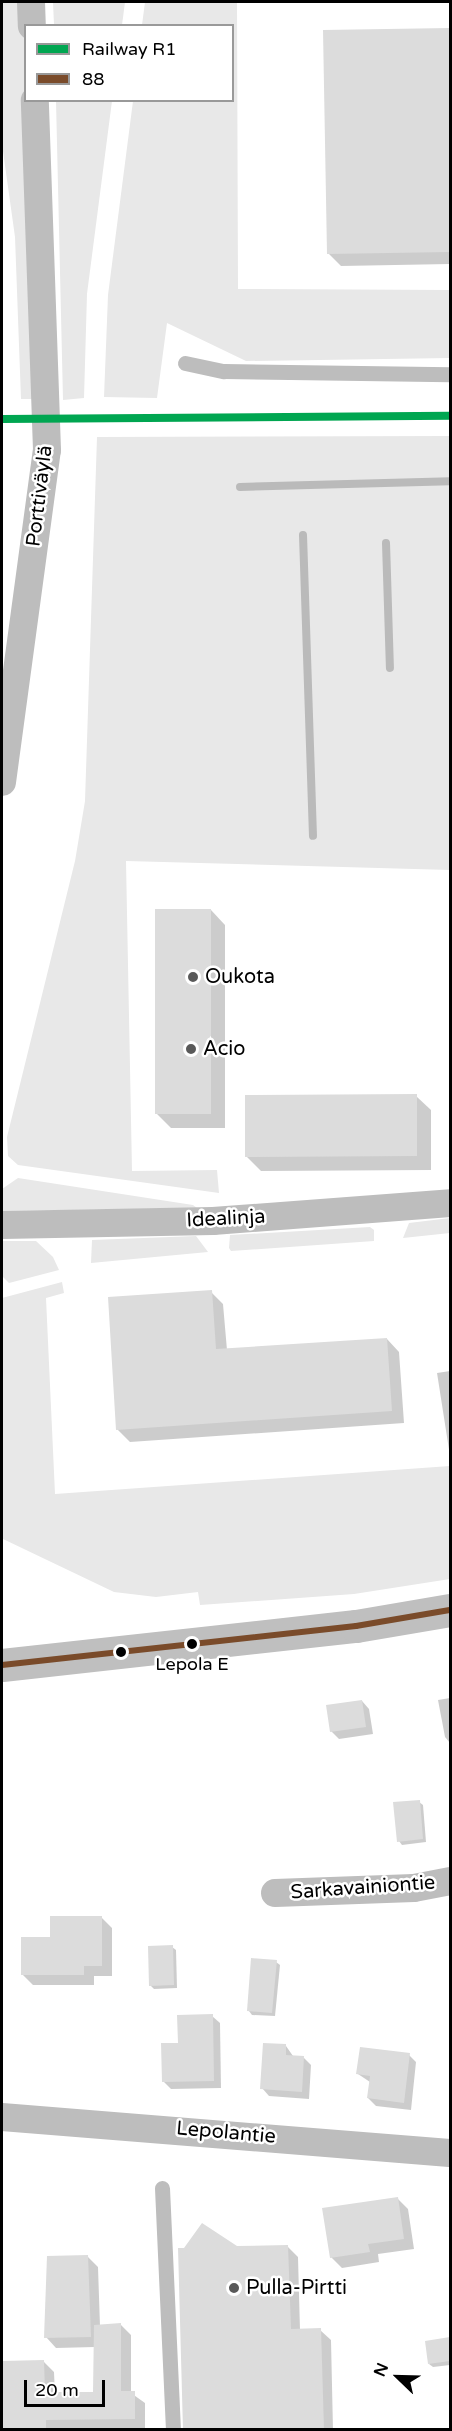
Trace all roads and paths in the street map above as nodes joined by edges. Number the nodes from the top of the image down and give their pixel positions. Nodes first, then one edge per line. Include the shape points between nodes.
1 (31, 2) edge
2 (32, 24) edge
3 (34, 102) edge
4 (185, 363) dead end
5 (450, 374) edge
6 (2, 782) edge
7 (450, 1203) edge
8 (2, 1225) edge
9 (450, 1610) edge
10 (2, 1665) edge
11 (450, 1881) edge
12 (275, 1893) dead end
13 (2, 2116) edge
14 (450, 2153) edge
15 (162, 2188) dead end
16 (173, 2430) edge

1 - 2 street
3 - 6 street, Porttiväylä via 47,450
4 - 5 lane via 224,371
7 - 8 street, Idealinja via 213,1221
9 - 10 main road via 356,1626
11 - 12 street, Sarkavainiontie via 414,1888
13 - 14 street, Lepolantie
15 - 16 lane

